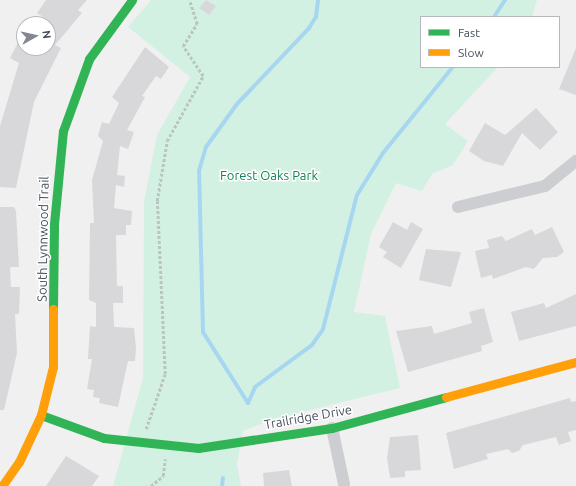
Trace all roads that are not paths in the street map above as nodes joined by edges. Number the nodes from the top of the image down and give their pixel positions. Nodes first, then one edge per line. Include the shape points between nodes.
1 (132, 0) edge
2 (576, 161) edge
3 (458, 207) dead end
4 (576, 362) edge
5 (41, 414) junction
6 (332, 428) junction
7 (344, 484) dead end
8 (2, 486) edge

1 - 5 street, South Lynnwood Trail via 89,59 63,132 54,224 53,367
2 - 3 street via 545,186
4 - 6 street, Trailridge Drive
5 - 6 street, Trailridge Drive via 104,438 198,448
5 - 8 street, South Lynnwood Trail via 19,462
6 - 7 street

